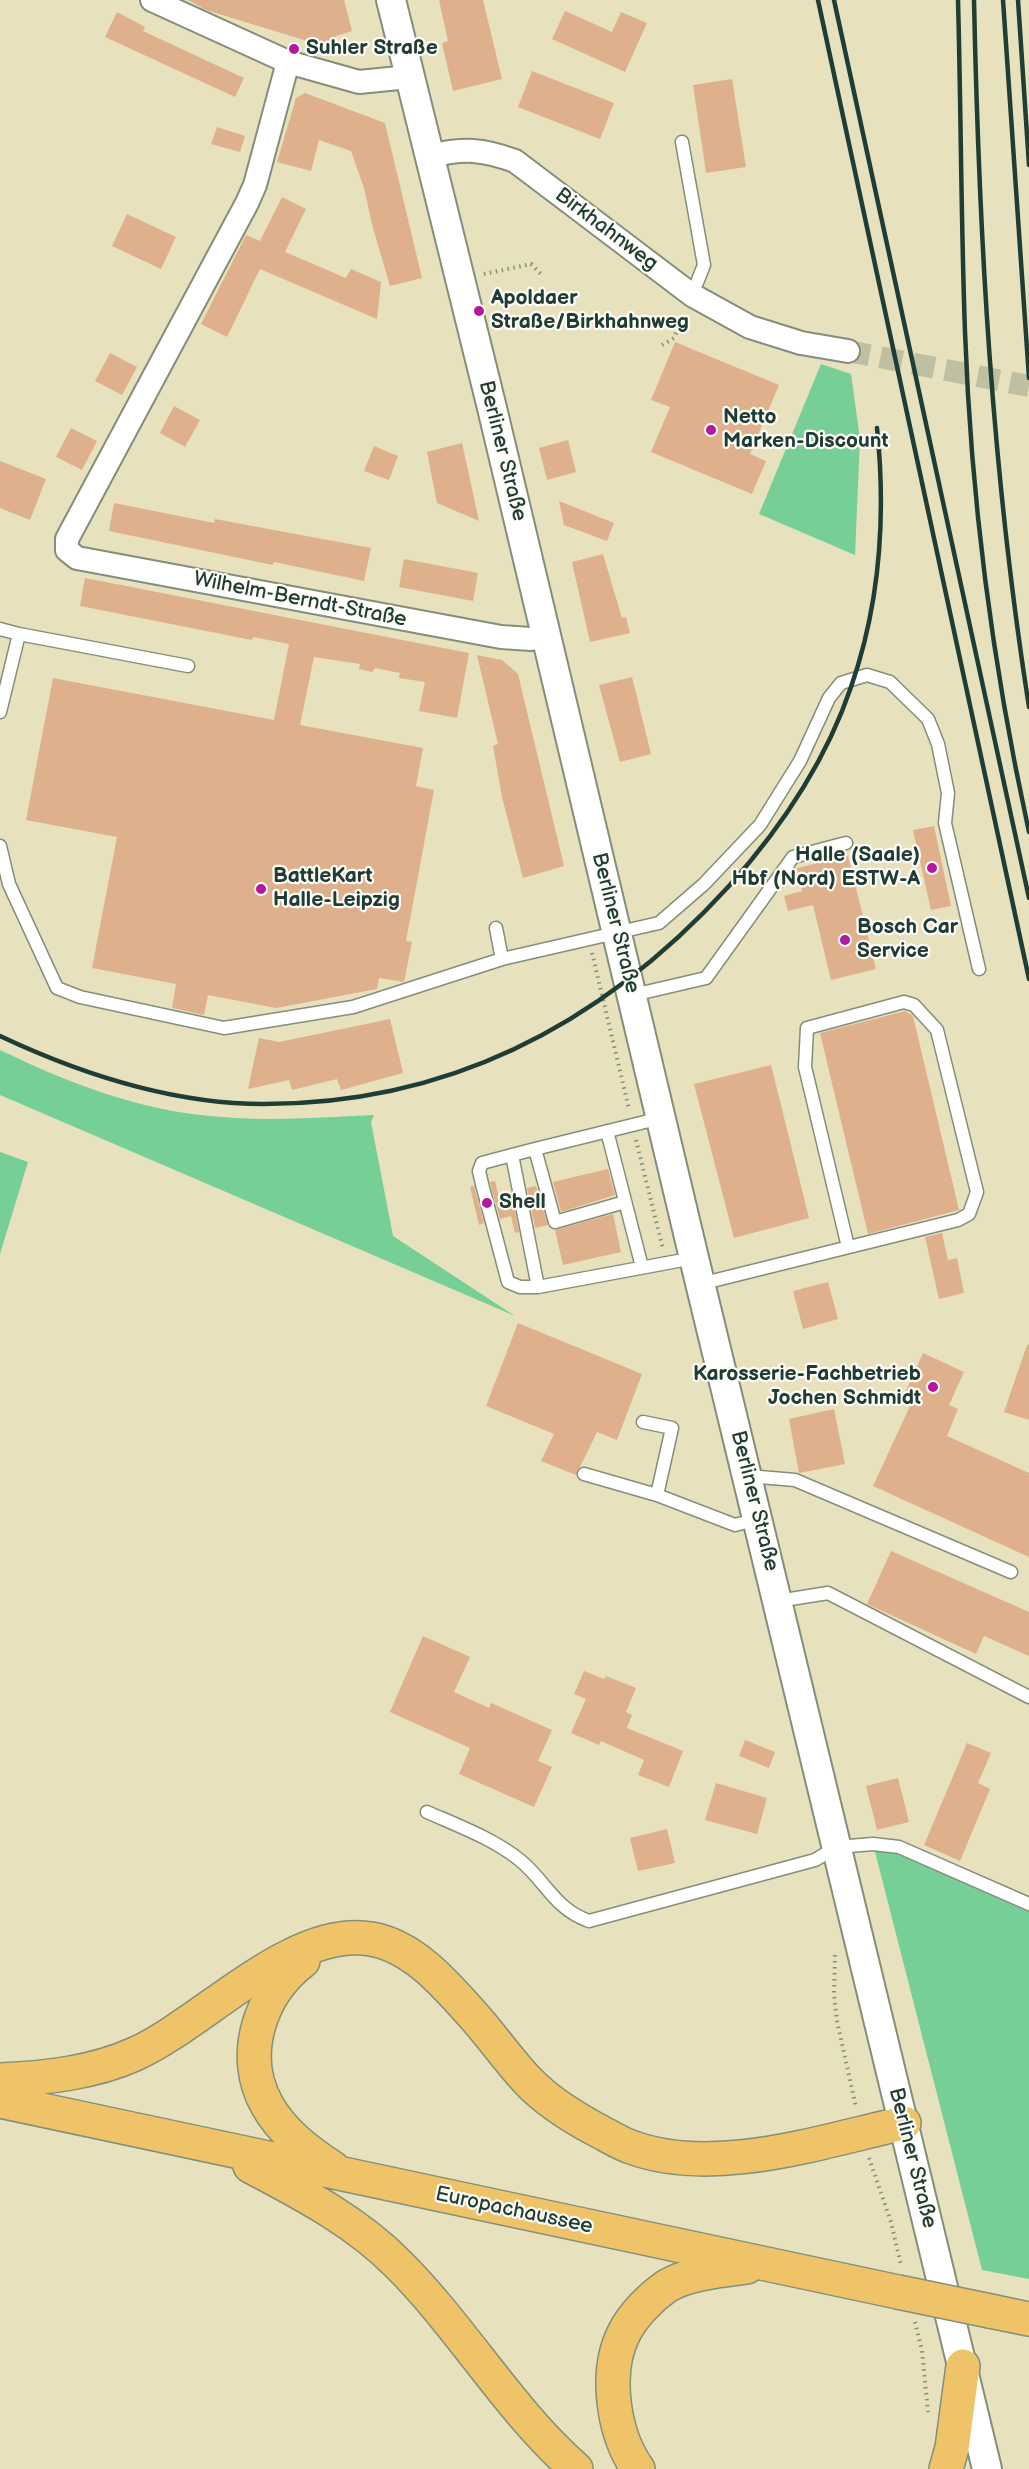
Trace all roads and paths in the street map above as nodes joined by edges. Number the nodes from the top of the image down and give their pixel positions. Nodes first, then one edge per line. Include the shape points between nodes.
1 (152, 0) edge
2 (392, 0) edge
3 (288, 62) junction
4 (409, 77) junction
5 (682, 142) dead end
6 (429, 156) junction
7 (541, 274) dead end
8 (476, 275) dead end
9 (692, 295) junction
10 (662, 345) dead end
11 (848, 351) tunnel mouth
12 (0, 628) edge
13 (19, 634) junction
14 (545, 635) junction
15 (188, 666) dead end
16 (0, 712) edge
17 (846, 843) dead end
18 (0, 846) edge
19 (496, 928) dead end
20 (616, 932) junction
21 (587, 938) junction
22 (502, 959) junction
23 (979, 969) dead end
24 (633, 995) junction
25 (662, 1118) junction
26 (633, 1125) junction
27 (607, 1131) junction
28 (535, 1149) junction
29 (512, 1155) junction
30 (625, 1202) junction
31 (848, 1247) junction
32 (666, 1263) junction
33 (642, 1267) junction
34 (697, 1271) junction
35 (538, 1287) junction
36 (643, 1422) dead end
37 (584, 1474) dead end
38 (748, 1476) junction
39 (657, 1495) junction
40 (759, 1519) junction
41 (1011, 1572) dead end
42 (778, 1600) junction
43 (1029, 1697) edge
44 (428, 1812) dead end
45 (837, 1847) junction
46 (1029, 1904) edge
47 (329, 1940) junction
48 (835, 1947) dead end
49 (0, 2080) edge
50 (0, 2101) edge
51 (904, 2123) junction
52 (862, 2132) junction
53 (212, 2146) junction
54 (341, 2174) junction
55 (770, 2264) junction
56 (905, 2295) junction
57 (1029, 2319) edge
58 (963, 2366) junction
59 (929, 2421) dead end
60 (576, 2469) edge
61 (638, 2469) edge
62 (946, 2469) edge
63 (987, 2469) edge

1 - 3 street
2 - 4 street, Berliner Straße
3 - 4 street via 359,82
3 - 14 street, Wilhelm-Berndt-Straße via 247,203 67,539 67,550 77,558 501,637 531,639
4 - 6 street, Berliner Straße
5 - 9 lane via 704,265
6 - 9 street, Birkhahnweg via 458,149 489,151 515,161
6 - 14 street, Berliner Straße
7 - 8 path via 531,264
9 - 10 path via 674,338
9 - 11 street, Birkhahnweg via 750,327 801,344
12 - 13 lane
13 - 15 lane
13 - 16 lane
14 - 20 street, Berliner Straße
17 - 24 lane via 793,857 706,978
18 - 22 lane via 9,884 57,988 80,997 224,1028 352,1007
19 - 22 lane
20 - 21 lane
20 - 23 lane via 658,923 704,884 760,825 800,760 829,698 841,683 867,675 890,682 928,719 938,744 948,793 945,823
20 - 24 street, Berliner Straße
21 - 22 lane
21 - 26 path
24 - 25 street, Berliner Straße
25 - 26 lane
25 - 34 street, Berliner Straße
26 - 27 lane
26 - 32 path
27 - 28 lane
27 - 30 lane
28 - 29 lane
28 - 30 lane via 555,1222
29 - 35 lane
29 - 35 lane via 482,1163 479,1171 508,1282
30 - 33 lane
31 - 31 lane via 958,1220 969,1214 975,1204 977,1192 937,1030 914,1005 904,1002 807,1028 805,1067
31 - 34 lane
32 - 33 lane
32 - 34 lane
33 - 35 lane
34 - 38 street, Berliner Straße
36 - 39 lane via 672,1428
37 - 39 lane
38 - 40 street, Berliner Straße
38 - 41 lane via 795,1480
39 - 40 lane via 735,1525
40 - 42 street, Berliner Straße
42 - 43 lane via 828,1593
42 - 45 street, Berliner Straße
44 - 45 lane via 502,1847 571,1914 589,1920 815,1860
45 - 46 lane via 899,1847
45 - 51 street, Berliner Straße
47 - 49 main road via 280,1960 166,2038 134,2055 63,2074
47 - 52 main road via 371,1939 403,1952 441,1979 528,2082 574,2118 632,2148 686,2158 742,2158
47 - 54 main road via 278,1983 267,2002 254,2042 255,2065 258,2085 281,2125 297,2142
48 - 52 path via 837,2021
50 - 53 main road, Europachaussee
51 - 52 main road
51 - 58 street, Berliner Straße
52 - 56 path via 891,2222
53 - 54 main road, Europachaussee
53 - 60 main road via 317,2202 399,2265 532,2424
54 - 55 main road, Europachaussee
55 - 56 main road, Europachaussee
55 - 61 main road via 713,2271 669,2285 643,2307 624,2333 614,2370 616,2416
56 - 57 main road, Europachaussee, bridge
56 - 59 path via 922,2351
58 - 62 main road
58 - 63 street, Berliner Straße

